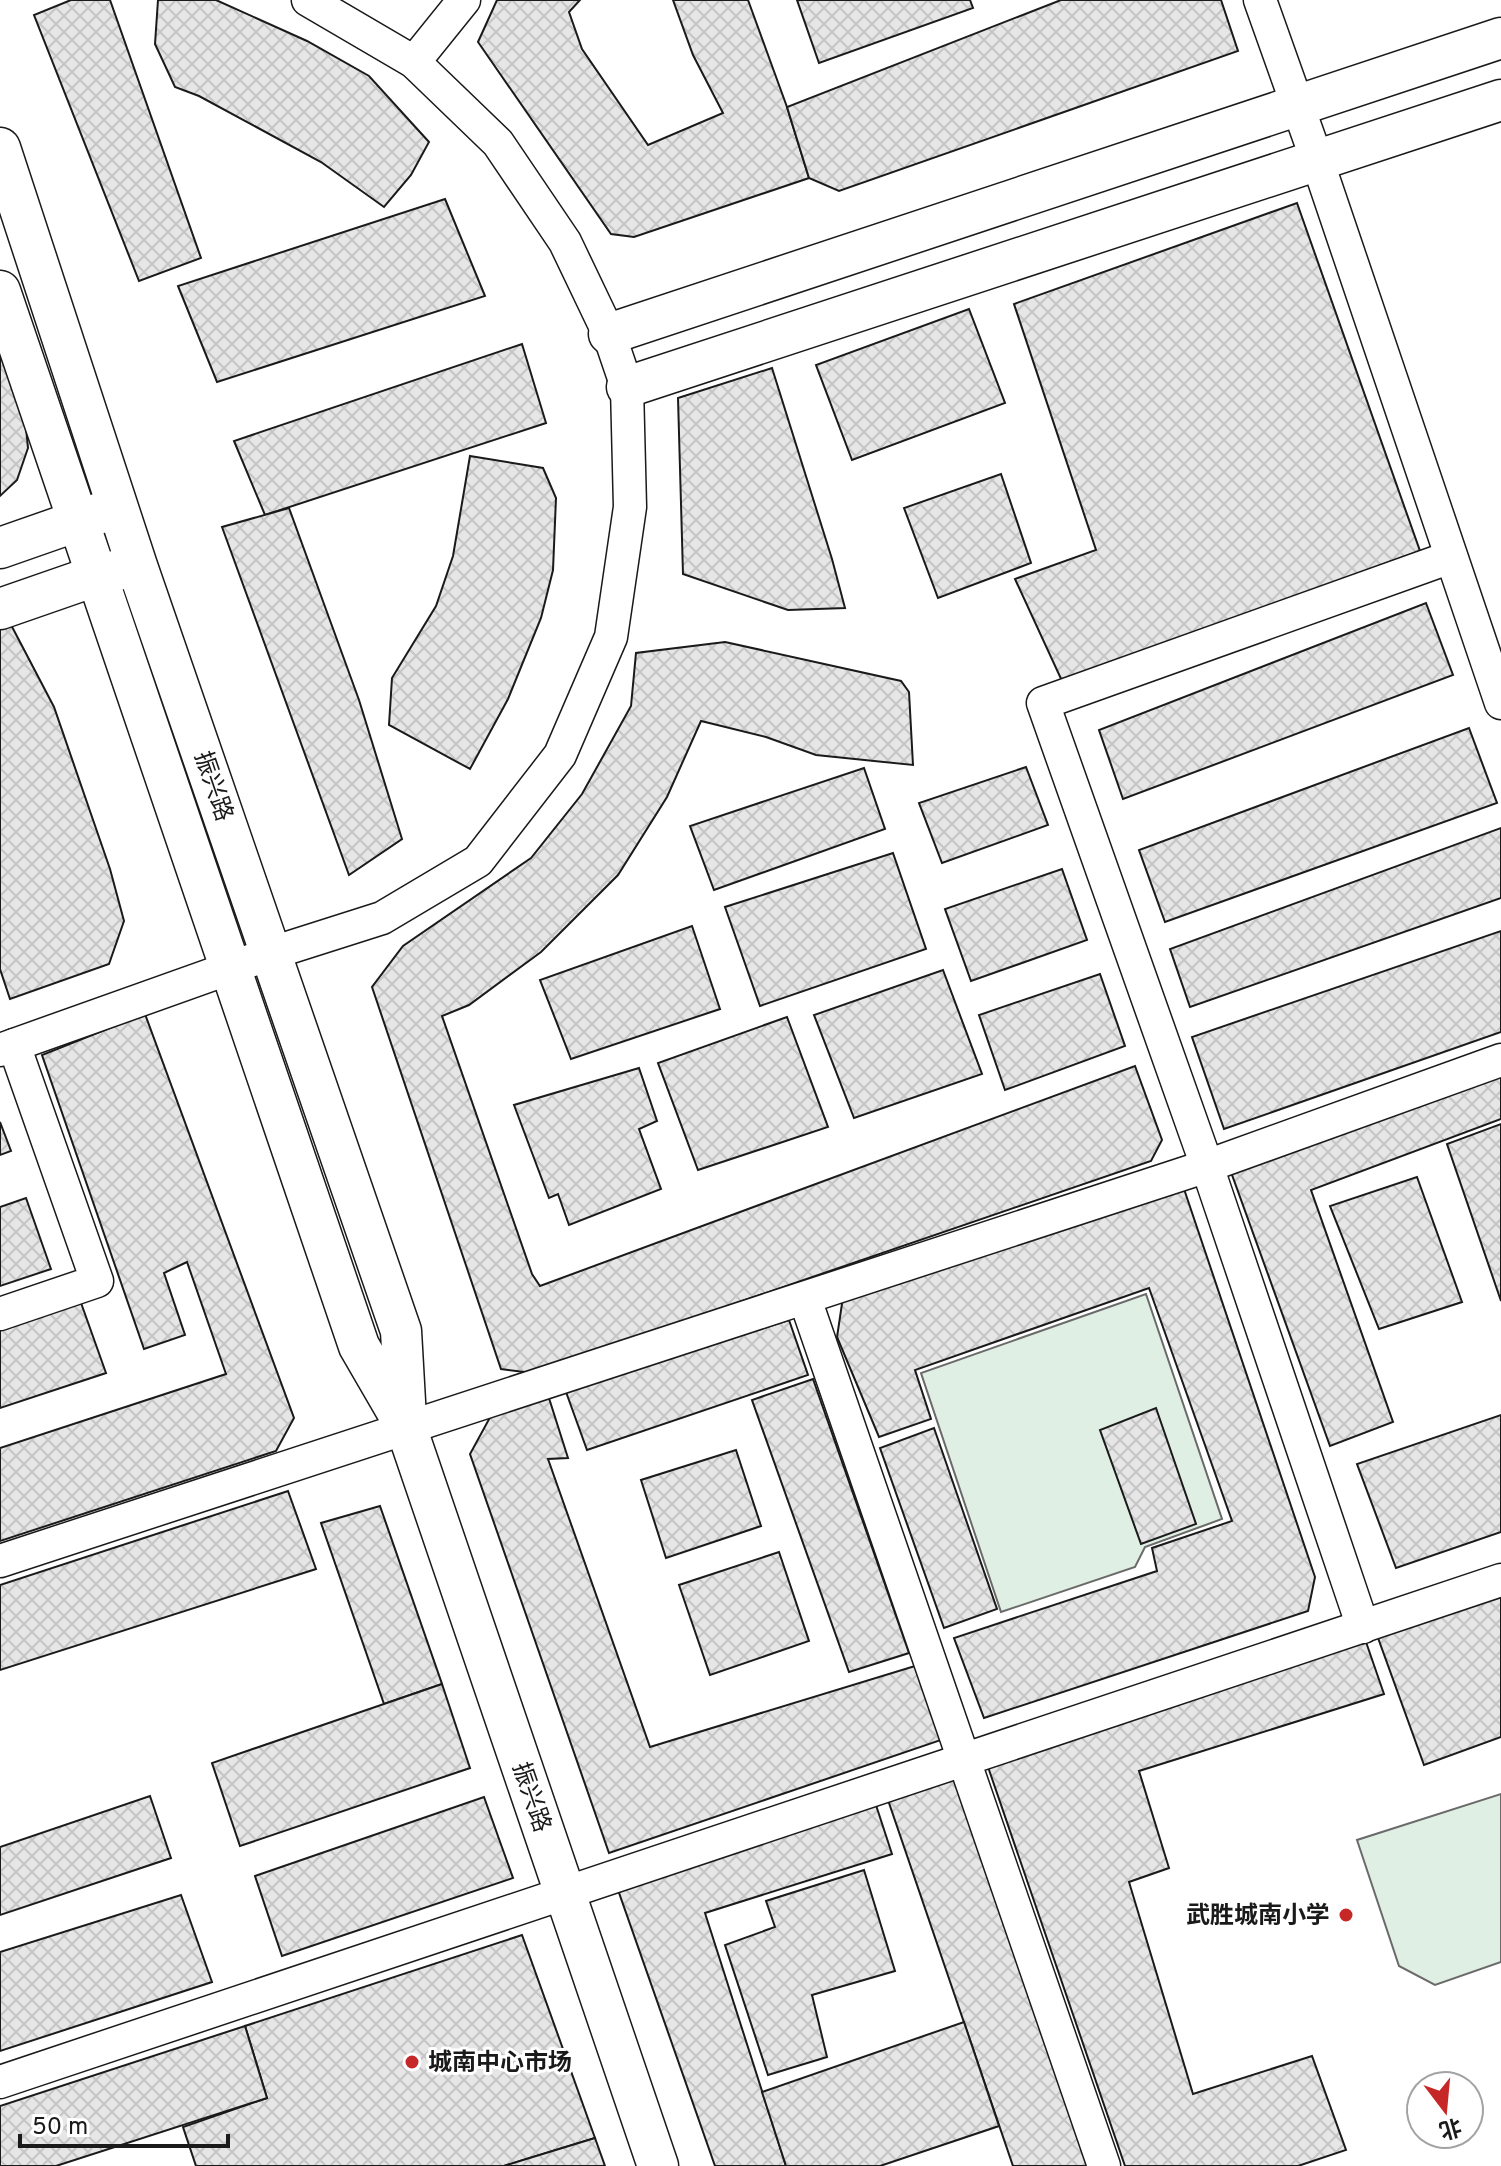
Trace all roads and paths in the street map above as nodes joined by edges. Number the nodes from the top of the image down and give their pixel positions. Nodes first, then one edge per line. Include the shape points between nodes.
1 (308, 0) edge
2 (464, 0) edge
3 (1260, 0) edge
4 (1501, 38) edge
5 (414, 62) junction
6 (1501, 100) edge
7 (1297, 104) junction
8 (0, 148) edge
9 (1317, 160) junction
10 (0, 291) edge
11 (609, 334) junction
12 (627, 387) junction
13 (118, 507) junction
14 (78, 521) junction
15 (0, 548) edge
16 (1451, 557) junction
17 (137, 566) junction
18 (95, 576) junction
19 (0, 609) edge
20 (1501, 703) edge
21 (272, 953) junction
22 (232, 968) junction
23 (7, 1048) edge
24 (1501, 1060) edge
25 (1207, 1166) junction
26 (805, 1299) junction
27 (0, 1314) edge
28 (406, 1427) junction
29 (0, 1561) edge
30 (1501, 1580) edge
31 (1363, 1627) junction
32 (964, 1761) junction
33 (565, 1894) junction
34 (0, 2082) edge
35 (658, 2166) edge
36 (1104, 2166) edge

1 - 5 street
2 - 5 street
3 - 7 street
4 - 7 main road
5 - 11 street via 498,143 565,242
6 - 9 main road
7 - 9 street
7 - 11 main road
8 - 13 main road, 振兴路
9 - 12 main road
9 - 16 street
10 - 14 main road, 振兴路
11 - 12 street
12 - 21 street via 630,507 611,637 560,755 478,861 382,918
13 - 14 main road
13 - 17 main road, 振兴路
14 - 15 main road
14 - 18 main road, 振兴路
16 - 20 street
16 - 25 street via 1043,703
17 - 18 main road
17 - 21 main road, 振兴路
18 - 19 main road
18 - 22 main road, 振兴路
21 - 22 street
21 - 28 main road, 振兴路 via 401,1331
22 - 23 street
22 - 28 main road, 振兴路 via 359,1346
23 - 27 street via 97,1281
24 - 25 street
25 - 26 street
25 - 31 street
26 - 28 street
26 - 32 street
28 - 29 street
28 - 33 main road, 振兴路
30 - 31 street
31 - 32 street
32 - 33 street
32 - 36 street
33 - 34 street
33 - 35 main road, 振兴路

